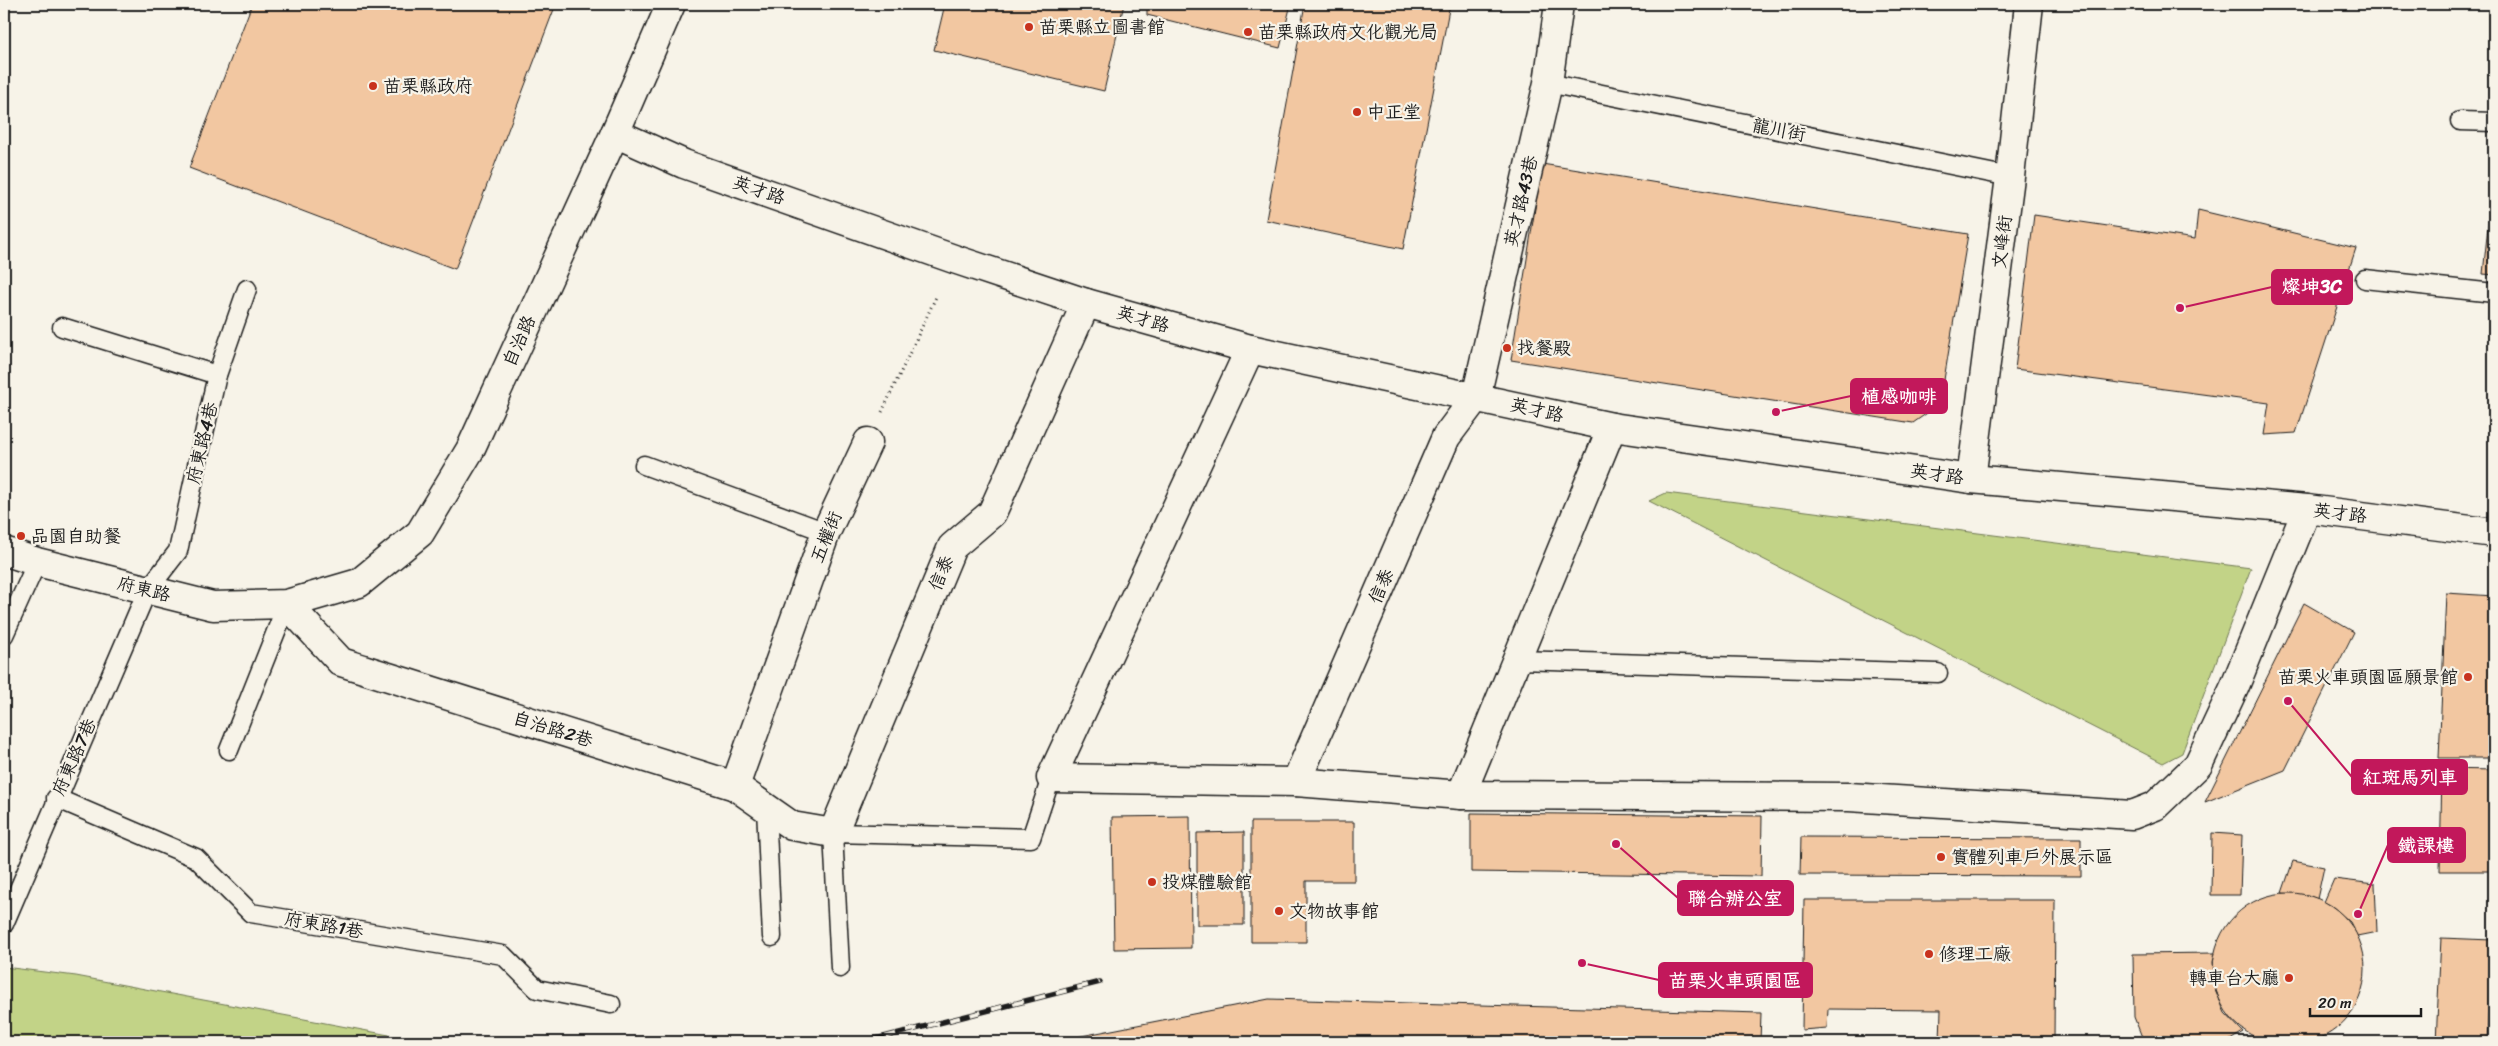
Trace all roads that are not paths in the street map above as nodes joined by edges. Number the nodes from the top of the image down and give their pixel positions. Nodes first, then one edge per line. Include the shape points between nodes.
1 (671, 4) edge
2 (1559, 4) edge
3 (2029, 4) edge
4 (1548, 84) junction
5 (2460, 121) dead end
6 (2494, 122) edge
7 (614, 133) junction
8 (2010, 177) junction
9 (2365, 279) dead end
10 (247, 289) dead end
11 (2494, 293) edge
12 (1086, 303) junction
13 (62, 327) dead end
14 (1250, 349) junction
15 (217, 375) junction
16 (1476, 396) junction
17 (1612, 427) junction
18 (868, 442) road end
19 (644, 465) dead end
20 (1971, 479) junction
21 (2308, 509) junction
22 (826, 532) junction
23 (2494, 532) edge
24 (4, 551) edge
25 (37, 562) junction
26 (147, 591) junction
27 (287, 604) junction
28 (4, 635) edge
29 (1517, 660) junction
30 (1938, 674) dead end
31 (229, 750) dead end
32 (1051, 778) junction
33 (1296, 782) junction
34 (735, 786) junction
35 (1460, 795) junction
36 (56, 798) junction
37 (766, 808) junction
38 (833, 833) junction
39 (4, 924) edge
40 (772, 937) dead end
41 (840, 968) dead end
42 (611, 1004) dead end

1 - 7 street, 自治路
2 - 4 street, 英才路43巷
3 - 8 street, 文峰街
4 - 8 lane, 龍川街
4 - 16 street, 英才路43巷
5 - 6 lane
7 - 12 street, 英才路 via 684,164
7 - 27 street, 自治路 via 470,450 420,533 359,583
8 - 20 street, 文峰街
9 - 11 lane
10 - 15 lane, 府東路4巷
12 - 14 street, 英才路
12 - 38 street, 信泰 via 992,513 952,547
13 - 15 lane
14 - 16 street, 英才路
14 - 32 street
15 - 26 lane, 府東路4巷 via 178,551
16 - 17 street, 英才路
16 - 33 street, 信泰 via 1446,437
17 - 20 street, 英才路
17 - 29 street
18 - 22 street, 五權街
19 - 22 lane
20 - 21 street, 英才路
21 - 23 street, 英才路
21 - 35 street via 2235,686 2198,765 2155,806 2132,814 1849,797
22 - 34 street, 五權街
24 - 25 street, 府東路
25 - 26 street, 府東路
25 - 28 lane
26 - 27 street, 府東路 via 214,606
26 - 36 lane, 府東路7巷
27 - 31 lane
27 - 34 street, 自治路2巷 via 342,662
29 - 30 lane
29 - 35 street
32 - 33 street
32 - 38 lane via 1031,838
33 - 35 street
34 - 37 street, 自治路2巷
36 - 39 lane, 府東路7巷
36 - 42 lane, 府東路1巷 via 196,858 251,913 503,956 537,989
37 - 38 street, 自治路2巷 via 792,826
37 - 40 lane
38 - 41 lane

